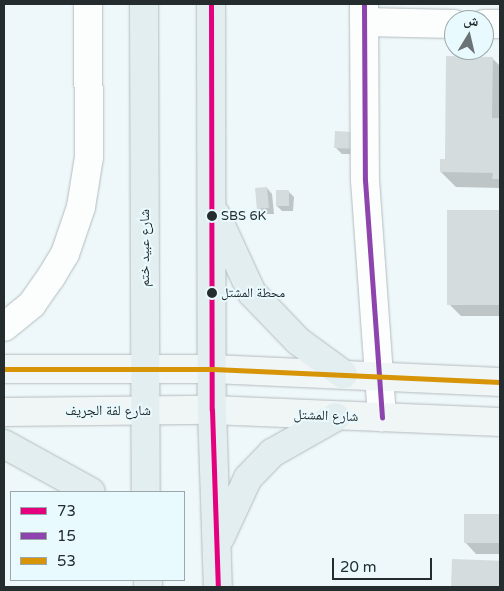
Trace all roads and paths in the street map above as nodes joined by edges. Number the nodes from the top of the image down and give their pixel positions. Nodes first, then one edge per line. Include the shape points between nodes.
1 (88, 4) edge
2 (144, 4) edge
3 (211, 4) edge
4 (364, 13) edge
5 (444, 23) edge
6 (212, 208) junction
7 (4, 327) edge
8 (4, 369) edge
9 (145, 369) junction
10 (213, 369) junction
11 (343, 374) junction
12 (379, 378) junction
13 (500, 382) edge
14 (212, 410) junction
15 (145, 411) junction
16 (4, 412) edge
17 (336, 417) junction
18 (382, 417) junction
19 (500, 422) edge
20 (4, 444) edge
21 (89, 491) edge
22 (146, 491) edge
23 (218, 542) junction
24 (218, 587) edge

1 - 7 street via 89,157 81,207 65,254 51,277 32,304
2 - 9 main road, شارع عبيد ختم
3 - 6 main road
4 - 5 street
4 - 12 street via 365,180
6 - 10 main road
6 - 11 main road via 257,299 298,341
8 - 9 main road
9 - 10 main road
9 - 15 main road, شارع عبيد ختم
10 - 11 main road
10 - 14 main road
11 - 12 main road
12 - 13 main road
12 - 18 street
14 - 15 main road, شارع لفة الجريف
14 - 17 main road, شارع المشتل
14 - 23 main road
15 - 16 main road, شارع لفة الجريف
15 - 22 main road, شارع عبيد ختم
17 - 18 main road, شارع المشتل
17 - 23 main road via 272,453 248,478
18 - 19 main road, شارع المشتل
20 - 21 main road
23 - 24 main road

